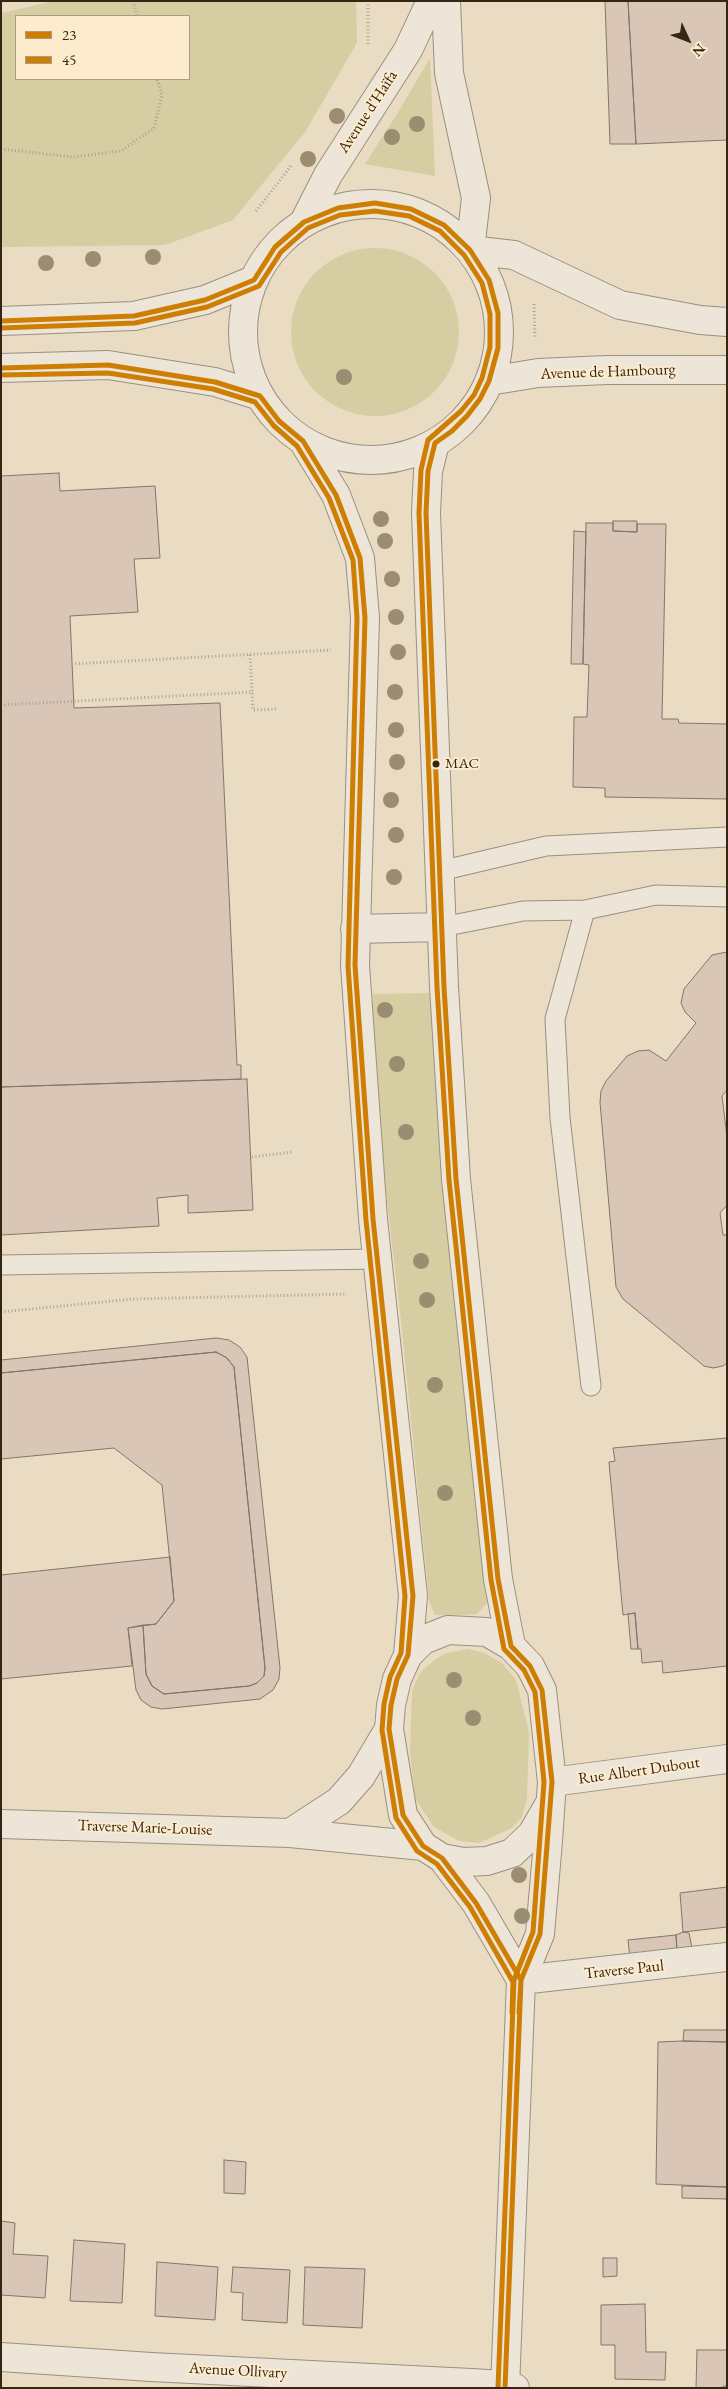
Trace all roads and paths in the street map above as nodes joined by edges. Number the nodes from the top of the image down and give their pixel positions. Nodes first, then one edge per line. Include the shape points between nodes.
1 (133, 1) edge
2 (431, 1) edge
3 (446, 1) edge
4 (137, 15) edge
5 (157, 80) edge
6 (1, 149) edge
7 (304, 222) junction
8 (470, 250) junction
9 (254, 280) junction
10 (534, 300) dead end
11 (1, 321) edge
12 (727, 322) edge
13 (535, 342) dead end
14 (1, 368) edge
15 (727, 370) edge
16 (489, 380) junction
17 (260, 396) junction
18 (304, 441) junction
19 (435, 443) junction
20 (332, 650) dead end
21 (250, 654) junction
22 (72, 664) dead end
23 (253, 692) junction
24 (1, 705) edge
25 (277, 709) dead end
26 (727, 837) edge
27 (440, 871) junction
28 (727, 897) edge
29 (585, 910) junction
30 (442, 927) junction
31 (355, 928) junction
32 (292, 1152) dead end
33 (252, 1157) dead end
34 (377, 1259) junction
35 (1, 1264) edge
36 (381, 1293) junction
37 (1, 1312) edge
38 (591, 1386) dead end
39 (511, 1646) junction
40 (408, 1655) junction
41 (389, 1729) junction
42 (727, 1759) edge
43 (551, 1793) junction
44 (3, 1826) edge
45 (290, 1833) junction
46 (433, 1852) junction
47 (727, 1957) edge
48 (521, 1980) junction
49 (1, 2357) edge
50 (508, 2387) edge

1 - 4 path
2 - 7 street, Avenue d'Haïfa via 408,50 328,175
3 - 8 street via 449,73 476,198
5 - 6 path via 162,95 154,128 121,151 73,157
7 - 8 street via 347,206 375,203 411,209 444,225
7 - 9 street via 275,247
8 - 12 street via 514,254 620,305
8 - 16 street via 489,280 498,313 498,348
9 - 11 street via 205,300 134,316
9 - 17 street via 243,318 246,359
10 - 13 path
14 - 17 street via 108,365 216,382
15 - 16 street, Avenue de Hambourg via 607,370
16 - 19 street via 467,416
17 - 18 street via 279,422
18 - 19 street via 334,455 368,460 403,456
18 - 31 street via 336,495 360,558 366,618
19 - 27 street via 428,471 426,513
20 - 21 path
21 - 22 path
21 - 23 path
23 - 24 path
23 - 25 path via 254,710
26 - 27 lane via 546,846
27 - 30 street
28 - 29 lane via 656,896
29 - 30 lane via 523,912
29 - 38 lane via 555,1019 560,1118
30 - 31 street
30 - 39 street via 456,1179 498,1578
31 - 34 street
32 - 33 path
34 - 35 lane
34 - 36 street
36 - 37 path via 133,1299
36 - 40 street via 413,1596
39 - 40 street via 487,1632 448,1630 424,1640
39 - 43 street via 530,1666 542,1690
40 - 41 street via 390,1705
41 - 45 street via 361,1776 339,1801
41 - 46 street via 403,1815
42 - 43 street, Rue Albert Dubout
43 - 46 street, Traverse Marie-Louise via 532,1834 512,1853 488,1861 463,1862
43 - 48 street via 540,1934
44 - 45 street, Traverse Marie-Louise
45 - 46 street, Traverse Marie-Louise
46 - 48 street via 476,1904
47 - 48 street, Traverse Paul
48 - 50 street
49 - 50 street, Avenue Ollivary

